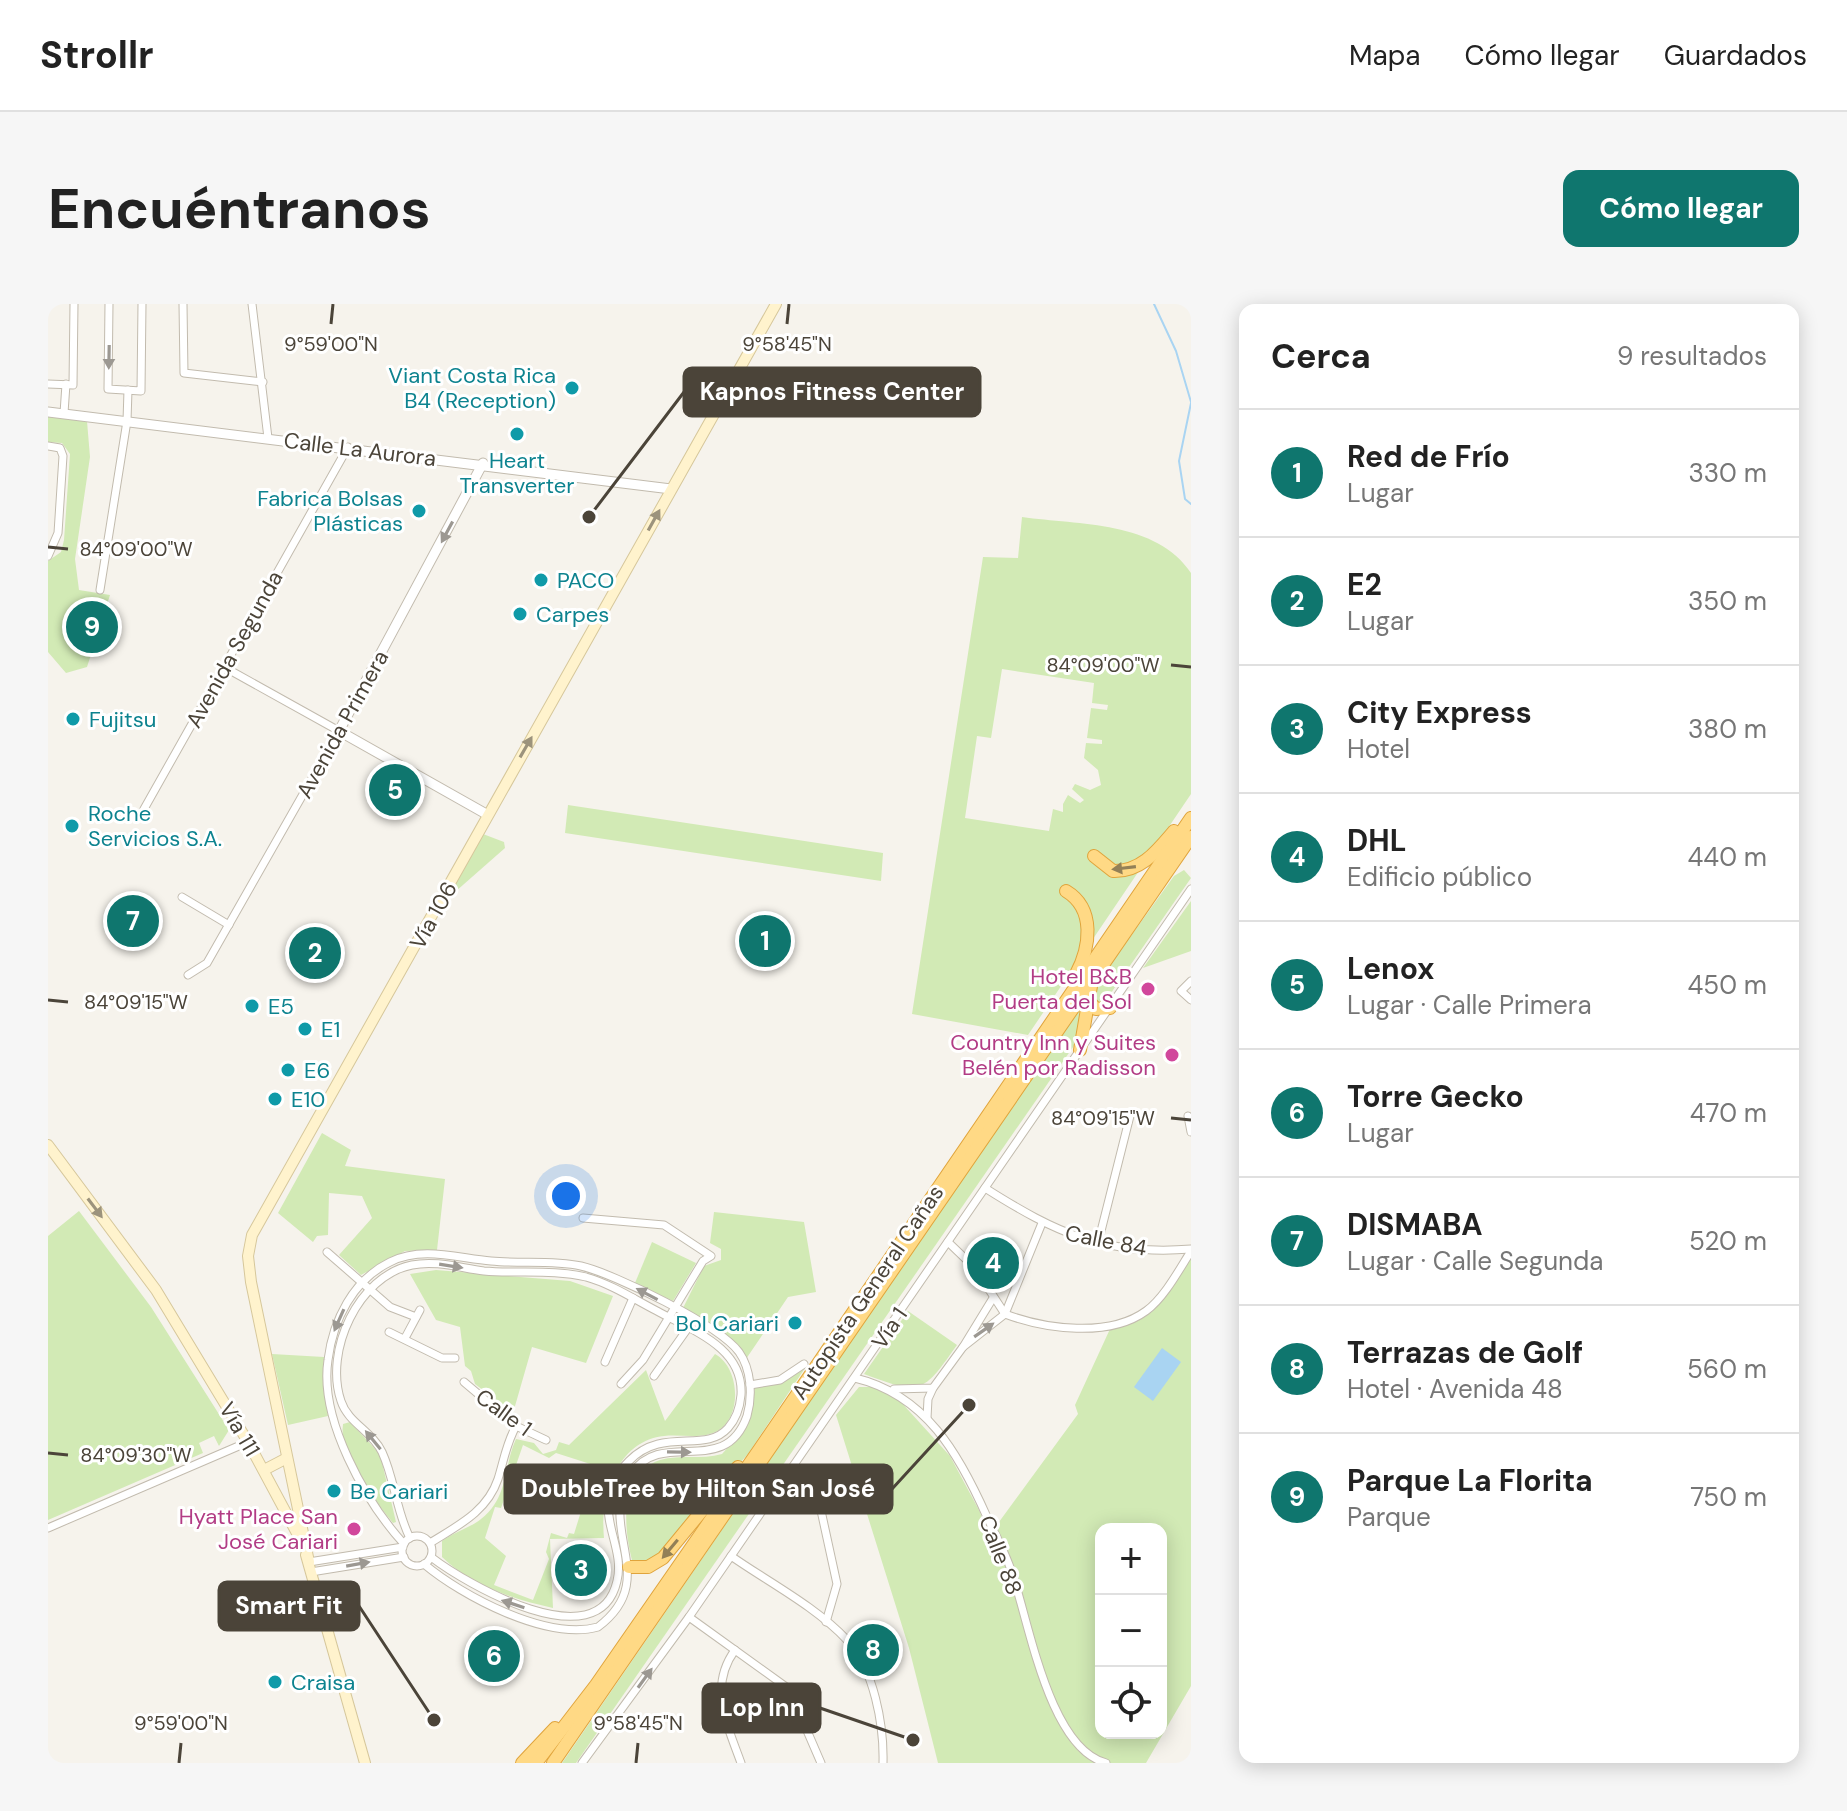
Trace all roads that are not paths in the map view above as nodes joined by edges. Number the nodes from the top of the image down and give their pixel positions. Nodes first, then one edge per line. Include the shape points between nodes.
1 (74, 304) edge
2 (109, 304) edge
3 (142, 304) edge
4 (183, 304) edge
5 (252, 304) edge
6 (776, 304) edge
7 (263, 382) junction
8 (731, 382) junction
9 (48, 384) edge
10 (66, 384) junction
11 (128, 390) junction
12 (48, 412) edge
13 (64, 413) junction
14 (712, 416) junction
15 (127, 421) junction
16 (268, 438) junction
17 (48, 446) edge
18 (348, 447) junction
19 (483, 463) junction
20 (671, 489) junction
21 (48, 556) edge
22 (100, 590) dead end
23 (224, 667) junction
24 (339, 731) junction
25 (144, 809) dead end
26 (1191, 810) edge
27 (488, 815) junction
28 (1191, 818) edge
29 (1191, 837) edge
30 (1094, 856) dead end
31 (1191, 889) edge
32 (1066, 891) dead end
33 (182, 897) dead end
34 (229, 925) junction
35 (188, 975) dead end
36 (1093, 980) junction
37 (1191, 981) edge
38 (1088, 1000) junction
39 (1191, 1000) edge
40 (1110, 1008) junction
41 (1080, 1050) junction
42 (1130, 1116) dead end
43 (1188, 1116) dead end
44 (1191, 1132) edge
45 (48, 1145) edge
46 (985, 1188) junction
47 (937, 1189) junction
48 (583, 1218) dead end
49 (1042, 1223) junction
50 (948, 1242) junction
51 (1098, 1243) junction
52 (1191, 1250) edge
53 (327, 1252) dead end
54 (554, 1268) junction
55 (362, 1282) junction
56 (371, 1289) junction
57 (633, 1298) junction
58 (993, 1298) junction
59 (675, 1309) junction
60 (1005, 1314) junction
61 (670, 1318) junction
62 (688, 1328) junction
63 (389, 1332) dead end
64 (405, 1338) junction
65 (963, 1347) junction
66 (455, 1358) dead end
67 (605, 1362) dead end
68 (804, 1364) dead end
69 (748, 1375) junction
70 (654, 1376) dead end
71 (739, 1377) junction
72 (855, 1378) junction
73 (464, 1382) dead end
74 (621, 1384) dead end
75 (933, 1388) junction
76 (747, 1389) junction
77 (891, 1389) junction
78 (918, 1391) junction
79 (913, 1406) junction
80 (344, 1409) junction
81 (334, 1414) junction
82 (927, 1418) junction
83 (516, 1426) junction
84 (546, 1440) dead end
85 (248, 1442) junction
86 (759, 1450) junction
87 (287, 1458) junction
88 (629, 1461) junction
89 (636, 1467) junction
90 (264, 1470) junction
91 (815, 1483) dead end
92 (48, 1528) edge
93 (406, 1543) junction
94 (430, 1543) junction
95 (731, 1556) junction
96 (404, 1557) junction
97 (431, 1557) junction
98 (424, 1564) junction
99 (310, 1567) junction
100 (629, 1567) junction
101 (483, 1592) junction
102 (481, 1602) junction
103 (562, 1614) junction
104 (576, 1615) junction
105 (689, 1617) junction
106 (826, 1622) junction
107 (555, 1625) junction
108 (573, 1628) junction
109 (735, 1650) junction
110 (596, 1685) junction
111 (366, 1763) edge
112 (522, 1763) edge
113 (536, 1763) edge
114 (553, 1763) edge
115 (582, 1763) edge
116 (741, 1763) edge
117 (821, 1763) edge
118 (883, 1763) edge
119 (1106, 1763) edge

1 - 10 street via 73,385
2 -> 11 street via 108,389
3 - 11 street via 141,391
4 - 7 street via 184,373
5 - 7 street
6 - 8 main road, Vía 106
7 - 16 street
8 - 14 main road, Vía 106
8 - 14 main road via 708,387
9 - 10 street
10 - 13 street
11 - 15 street
12 - 13 street, Calle La Aurora
13 - 15 street, Calle La Aurora
14 - 20 main road, Vía 106
15 - 16 street, Calle La Aurora
15 - 22 street
16 - 18 street, Calle La Aurora
17 - 21 street via 60,448 63,456 58,533
18 - 19 street, Calle La Aurora
18 - 23 street, Avenida Segunda
19 - 20 street, Calle La Aurora
19 -> 24 street, Avenida Primera
27 -> 20 main road, Vía 106
23 - 24 street
23 - 25 street, Avenida Segunda
24 - 27 street
24 - 34 street, Avenida Primera
26 -> 30 highway via 1137,867 1113,871
27 - 87 main road, Vía 106 via 252,1235 251,1282
28 - 47 highway, Autopista General Cañas
29 - 36 highway, Autopista General Cañas
31 - 40 street, Vía 1
32 - 47 highway via 1079,902 1086,920 1083,961
33 - 34 street
34 - 35 street, Avenida Primera via 207,963
36 - 38 highway
36 - 114 highway, Autopista General Cañas
37 - 39 street via 1181,991
38 - 40 highway via 1096,1009
38 - 41 highway
40 - 41 street, Vía 1
41 - 46 street, Vía 1
42 - 51 street
43 - 44 street
45 -> 85 main road, Vía 111 via 156,1290
46 - 49 street, Calle 84
46 - 50 street, Vía 1
47 - 86 highway, Autopista General Cañas
48 - 59 street via 664,1225 711,1256
49 - 51 street, Calle 84
49 - 60 street
50 - 58 street via 975,1268
50 - 72 street, Vía 1
51 - 52 street, Calle 84
52 - 60 street via 1146,1311 1121,1322 1068,1327
53 - 55 street
54 - 55 street via 421,1254 389,1262
56 -> 54 street via 394,1272 424,1263 501,1272
54 - 57 street
59 -> 54 street via 611,1275
55 - 56 street
55 -> 81 street via 331,1342 326,1380
56 - 64 street via 390,1307 418,1313
56 - 80 street via 341,1344 337,1379
57 - 61 street
57 - 67 street
58 - 60 street
58 - 65 street
59 - 61 street
59 - 69 street via 731,1343
65 -> 60 street
61 - 62 street
61 - 74 street
62 - 70 street
62 - 71 street via 724,1351
63 - 64 street
64 - 66 street via 442,1358
65 - 75 street
68 - 76 street via 780,1380
69 - 71 street
69 - 76 street
71 - 76 street
72 - 77 street, Calle 88
72 - 95 street, Vía 1
73 - 83 street, Calle 1
75 - 78 street
75 - 82 street
76 - 88 street via 721,1434 654,1443
89 -> 76 street via 666,1451 703,1452 727,1443 744,1422
77 - 78 street
77 - 79 street, Calle 88
78 - 79 street
79 - 82 street, Calle 88
80 - 81 street
93 -> 80 street via 382,1453
81 - 93 street via 365,1491
82 - 119 street, Calle 88 via 956,1454 1012,1573 1061,1722 1086,1755
83 - 84 street, Calle 1
83 - 94 street via 482,1507
85 - 90 main road, Vía 111
85 - 92 street
86 -> 100 highway via 663,1558 648,1567
86 - 110 highway, Autopista General Cañas
87 - 90 main road
87 - 99 main road, Vía 106
88 - 89 street
88 - 104 street via 609,1501 616,1585 603,1606
89 - 100 street via 622,1493 618,1516
90 - 99 main road, Vía 111
91 - 106 street via 837,1584
93 - 94 street via 423,1537
93 - 96 street
93 - 99 street
94 - 97 street
95 - 105 street, Vía 1
95 - 106 street
96 - 98 street via 414,1565
99 -> 96 street
97 - 98 street
97 - 101 street
98 - 102 street
99 - 111 main road, Vía 111
100 - 108 street via 625,1589 608,1618 592,1629
101 - 102 street
103 -> 101 street via 518,1606
102 - 107 street
103 - 104 street
103 - 107 street
104 - 108 street via 570,1622
105 - 109 street
115 -> 105 street, Vía 1
106 - 118 street via 848,1641 864,1670 880,1720
107 - 108 street
109 - 116 street via 721,1681 720,1704
109 - 117 street via 789,1689
110 - 112 highway
110 - 113 highway, Autopista General Cañas

